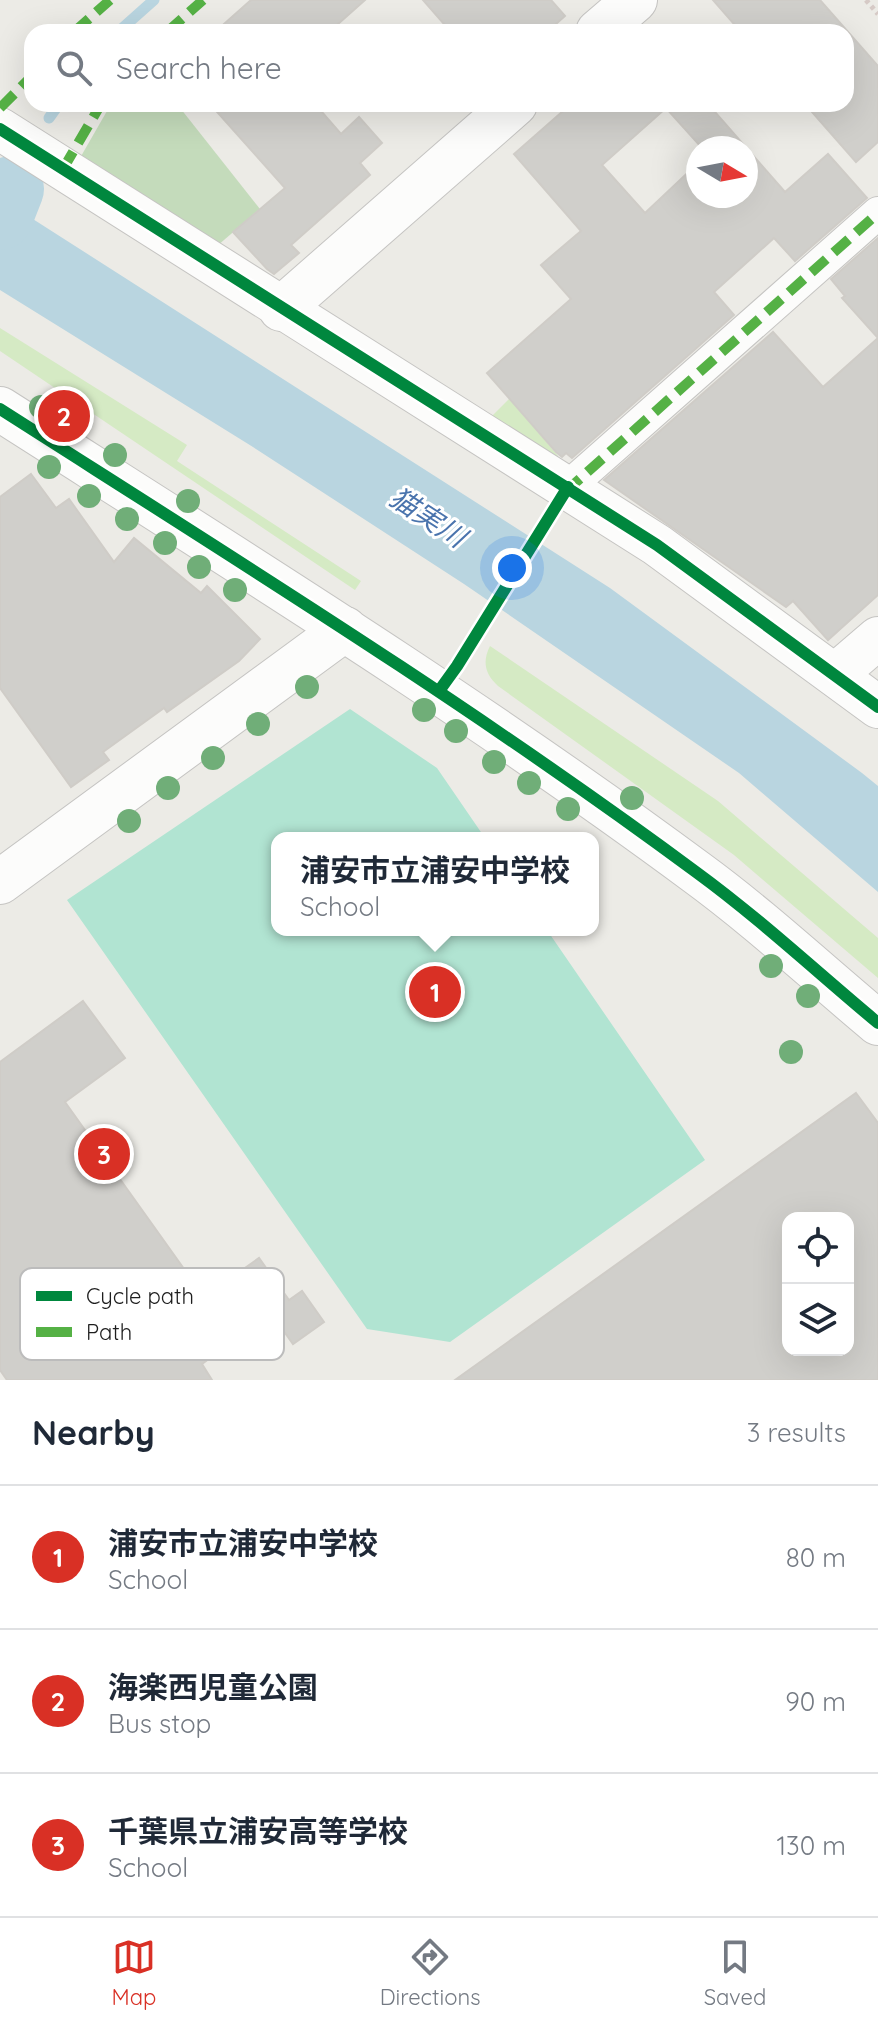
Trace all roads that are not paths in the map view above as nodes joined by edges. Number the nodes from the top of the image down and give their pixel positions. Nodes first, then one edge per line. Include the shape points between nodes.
1 (635, 0) edge
2 (607, 24) edge
3 (506, 112) edge
4 (0, 129) edge
5 (878, 213) edge
6 (281, 309) junction
7 (0, 409) edge
8 (568, 487) junction
9 (345, 629) junction
10 (878, 638) edge
11 (836, 674) junction
12 (878, 707) edge
13 (0, 882) edge
14 (878, 1023) edge

1 - 2 street
3 - 6 street
4 - 6 street
5 - 8 street
6 - 8 street
7 - 9 street
8 - 11 street
9 - 13 street
9 - 14 street via 527,749 700,874
10 - 11 street
11 - 12 street

